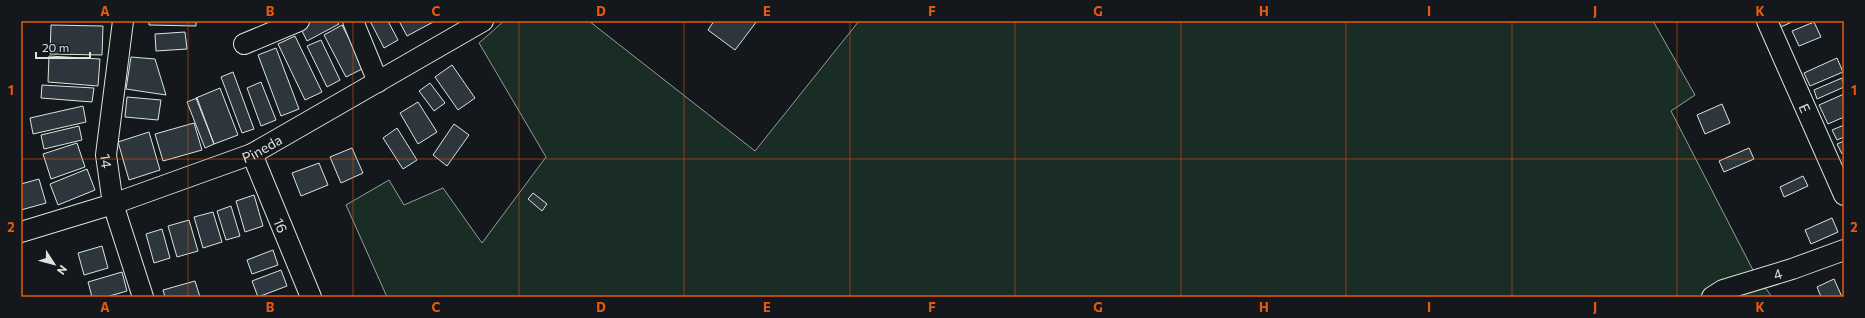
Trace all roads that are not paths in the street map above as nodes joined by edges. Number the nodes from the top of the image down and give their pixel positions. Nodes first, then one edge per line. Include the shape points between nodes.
1 (123, 21) edge
2 (299, 21) edge
3 (353, 21) edge
4 (483, 21) edge
5 (1767, 21) edge
6 (244, 44) dead end
7 (378, 82) junction
8 (252, 154) junction
9 (1844, 195) edge
10 (113, 204) junction
11 (21, 232) edge
12 (1844, 250) edge
13 (143, 297) edge
14 (311, 297) edge
15 (1712, 297) edge

1 - 10 street, 14 via 106,155
2 - 6 street
3 - 7 street
4 - 7 street, Pineda
5 - 9 street, E
7 - 8 street, Pineda
8 - 10 street, Pineda
8 - 14 street, 16
10 - 11 street, Pineda
10 - 13 street, 14
12 - 15 street, 4 via 1723,290

